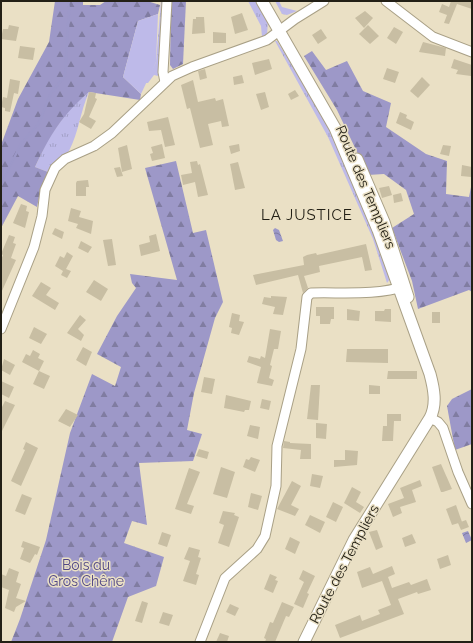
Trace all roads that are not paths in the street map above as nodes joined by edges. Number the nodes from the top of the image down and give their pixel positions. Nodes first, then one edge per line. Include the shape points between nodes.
1 (167, 1) edge
2 (262, 1) edge
3 (270, 1) edge
4 (324, 1) edge
5 (386, 1) edge
6 (281, 29) junction
7 (472, 52) edge
8 (166, 82) junction
9 (401, 287) junction
10 (1, 329) edge
11 (433, 420) junction
12 (472, 504) edge
13 (200, 642) edge
14 (304, 642) edge

1 - 8 street via 163,72
2 - 6 main road, Route des Templiers
3 - 6 main road, Route des Templiers
4 - 6 street
5 - 7 street via 433,37
6 - 8 street via 267,40 192,67 172,76
6 - 9 main road, Route des Templiers via 335,128
8 - 10 street via 112,133 94,146 65,159 55,168 44,190 42,216 34,247
9 - 11 main road, Route des Templiers via 439,388 440,404
9 - 13 street via 367,292 311,293 307,297 301,350 278,441 276,486 265,536 257,549 226,578
11 - 12 street via 443,428
11 - 14 main road, Route des Templiers via 370,511

